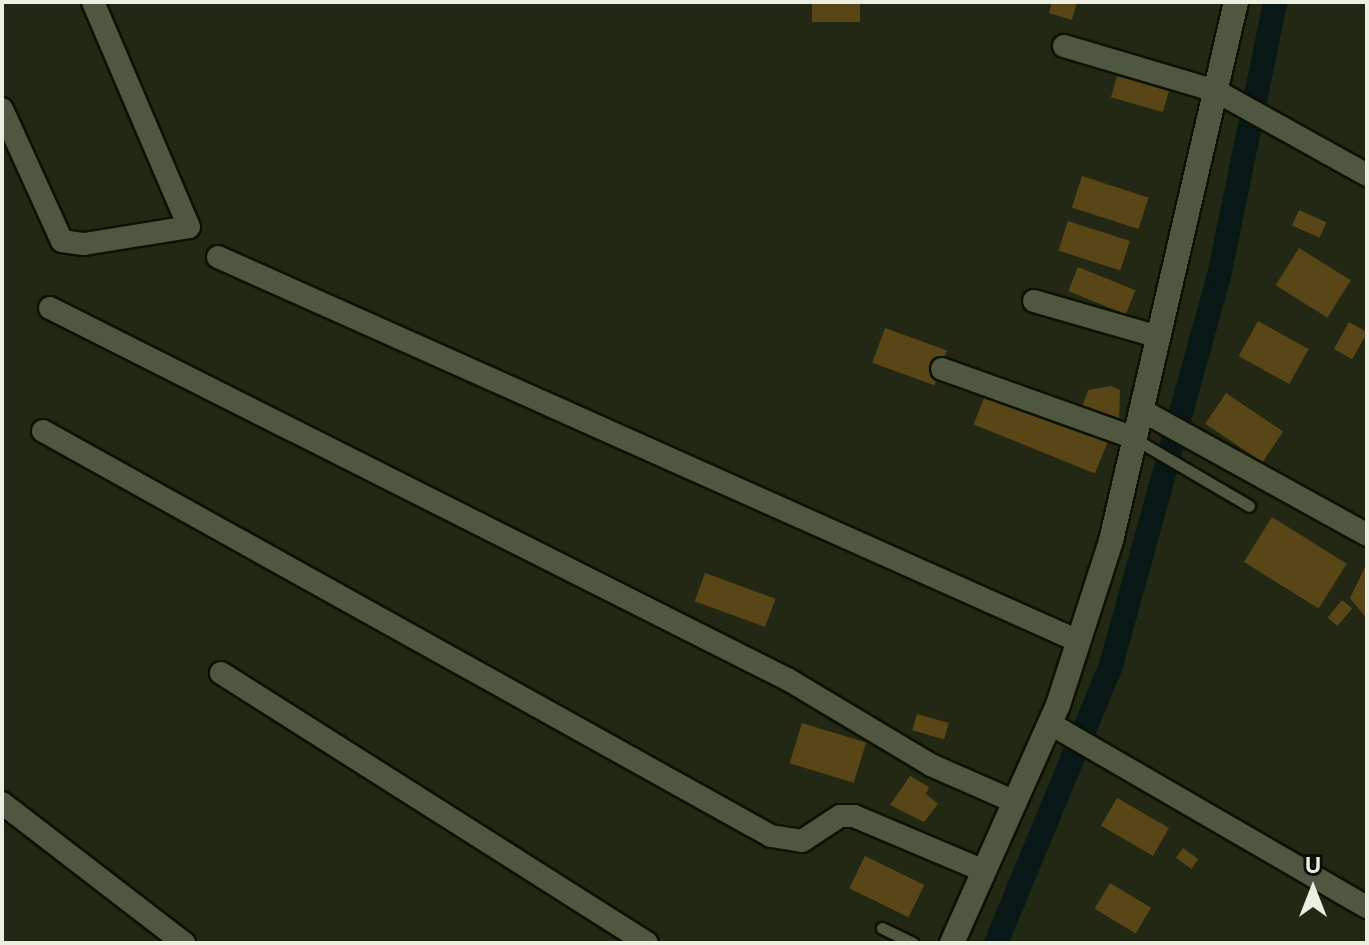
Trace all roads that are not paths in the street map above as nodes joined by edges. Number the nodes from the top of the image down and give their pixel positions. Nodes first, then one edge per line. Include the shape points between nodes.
1 (93, 2) edge
2 (1236, 2) edge
3 (1064, 46) dead end
4 (1216, 91) junction
5 (2, 109) edge
6 (1367, 175) edge
7 (218, 257) dead end
8 (1034, 301) dead end
9 (50, 308) dead end
10 (1159, 337) junction
11 (942, 369) dead end
12 (1149, 414) junction
13 (43, 431) dead end
14 (1142, 442) junction
15 (1249, 506) dead end
16 (1367, 535) edge
17 (1078, 641) junction
18 (221, 673) dead end
19 (1049, 723) junction
20 (1013, 801) junction
21 (2, 803) edge
22 (982, 870) junction
23 (1367, 907) edge
24 (882, 928) dead end
25 (184, 943) edge
26 (647, 943) edge
27 (913, 943) edge
28 (952, 943) edge

1 - 5 street via 189,227 84,244 62,241
2 - 4 street
3 - 4 street
4 - 6 street
4 - 10 street
7 - 17 street
8 - 10 street
9 - 20 street via 789,680 931,765
10 - 12 street
11 - 14 street
12 - 14 street
12 - 16 street
13 - 22 street via 771,836 802,841 840,816 854,816
14 - 15 lane
14 - 17 street
17 - 19 street
18 - 26 street
19 - 20 street
19 - 23 street
20 - 22 street
21 - 25 street
22 - 28 street
24 - 27 lane

